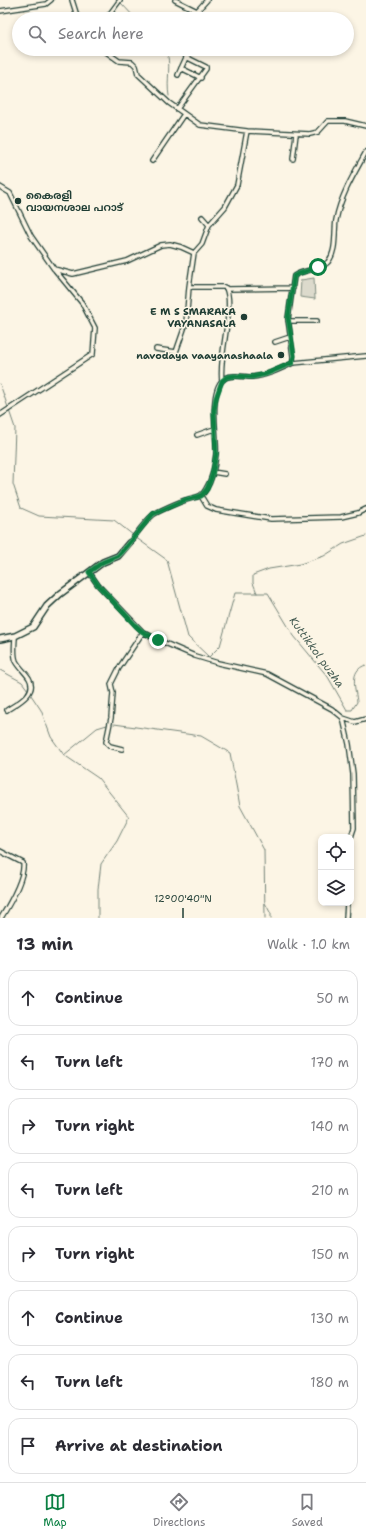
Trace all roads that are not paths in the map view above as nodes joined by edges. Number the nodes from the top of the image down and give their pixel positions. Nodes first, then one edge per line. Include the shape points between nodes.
1 (51, 0) edge
2 (72, 0) edge
3 (120, 0) edge
4 (175, 0) edge
5 (206, 0) edge
6 (0, 11) edge
7 (197, 11) joint
8 (76, 12) edge
9 (111, 12) edge
10 (112, 56) edge
11 (186, 58) joint
12 (180, 68) junction
13 (178, 75) dead end
14 (201, 78) junction
15 (177, 109) junction
16 (184, 114) junction
17 (366, 126) edge
18 (247, 131) junction
19 (296, 134) junction
20 (366, 152) edge
21 (293, 159) dead end
22 (152, 160) dead end
23 (0, 187) edge
24 (202, 217) dead end
25 (209, 225) junction
26 (194, 253) junction
27 (54, 269) junction
28 (63, 272) junction
29 (64, 281) junction
30 (189, 287) junction
31 (293, 288) junction
32 (227, 289) junction
33 (288, 321) junction
34 (317, 321) dead end
35 (290, 337) junction
36 (275, 342) dead end
37 (156, 349) dead end
38 (366, 356) edge
39 (292, 363) junction
40 (222, 381) junction
41 (0, 416) edge
42 (214, 429) junction
43 (197, 436) dead end
44 (213, 472) junction
45 (225, 474) dead end
46 (201, 496) junction
47 (366, 509) edge
48 (129, 543) joint
49 (89, 572) junction
50 (143, 632) junction
51 (15, 636) junction
52 (0, 639) edge
53 (7, 710) dead end
54 (343, 718) junction
55 (366, 718) edge
56 (122, 749) dead end
57 (352, 834) edge
58 (0, 851) edge
59 (347, 906) edge
60 (1, 918) edge
61 (346, 918) edge

1 - 6 street via 46,4
2 - 8 street
3 - 9 street
4 - 7 street
5 - 7 street
10 - 15 street via 119,61 132,62 138,74
11 - 12 street
11 - 14 street via 206,67
12 - 13 street
12 - 14 street
14 - 15 street
15 - 16 street
16 - 18 street via 200,125
16 - 22 street
17 - 19 street via 346,121 328,121 318,132
18 - 19 street
18 - 25 street via 237,184 225,208
19 - 21 street
20 - 31 street via 349,183 336,219 330,258 327,263 294,276
23 - 27 street via 10,194 31,236
24 - 25 street
25 - 26 street via 202,244
26 - 28 street via 170,244 161,245 127,261 73,274
26 - 30 street
27 - 28 street
27 - 29 street
28 - 29 street
29 - 41 street via 82,303 95,328 93,354
30 - 32 street
30 - 37 street via 186,322 176,352
31 - 32 street
31 - 33 street
32 - 40 street via 229,306 221,365
33 - 34 street
33 - 35 street
35 - 36 street
35 - 39 street via 294,356
38 - 39 street
39 - 40 street via 266,374 227,377
40 - 42 street via 215,404
42 - 43 street
42 - 44 street via 216,454
44 - 45 street
44 - 46 street via 207,489
46 - 47 street via 207,506 216,510 270,519 341,516
46 - 48 street via 153,514
48 - 49 street via 118,556
49 - 50 street via 98,585
49 - 51 street via 47,606 33,627
50 - 54 street via 195,656 267,674 332,709
50 - 56 street via 111,684 111,718 106,742 110,746
51 - 52 street
51 - 53 street via 15,660 32,687 23,700
54 - 55 street via 355,722
54 - 57 street via 353,774
58 - 60 street via 23,864 24,869
59 - 61 street

